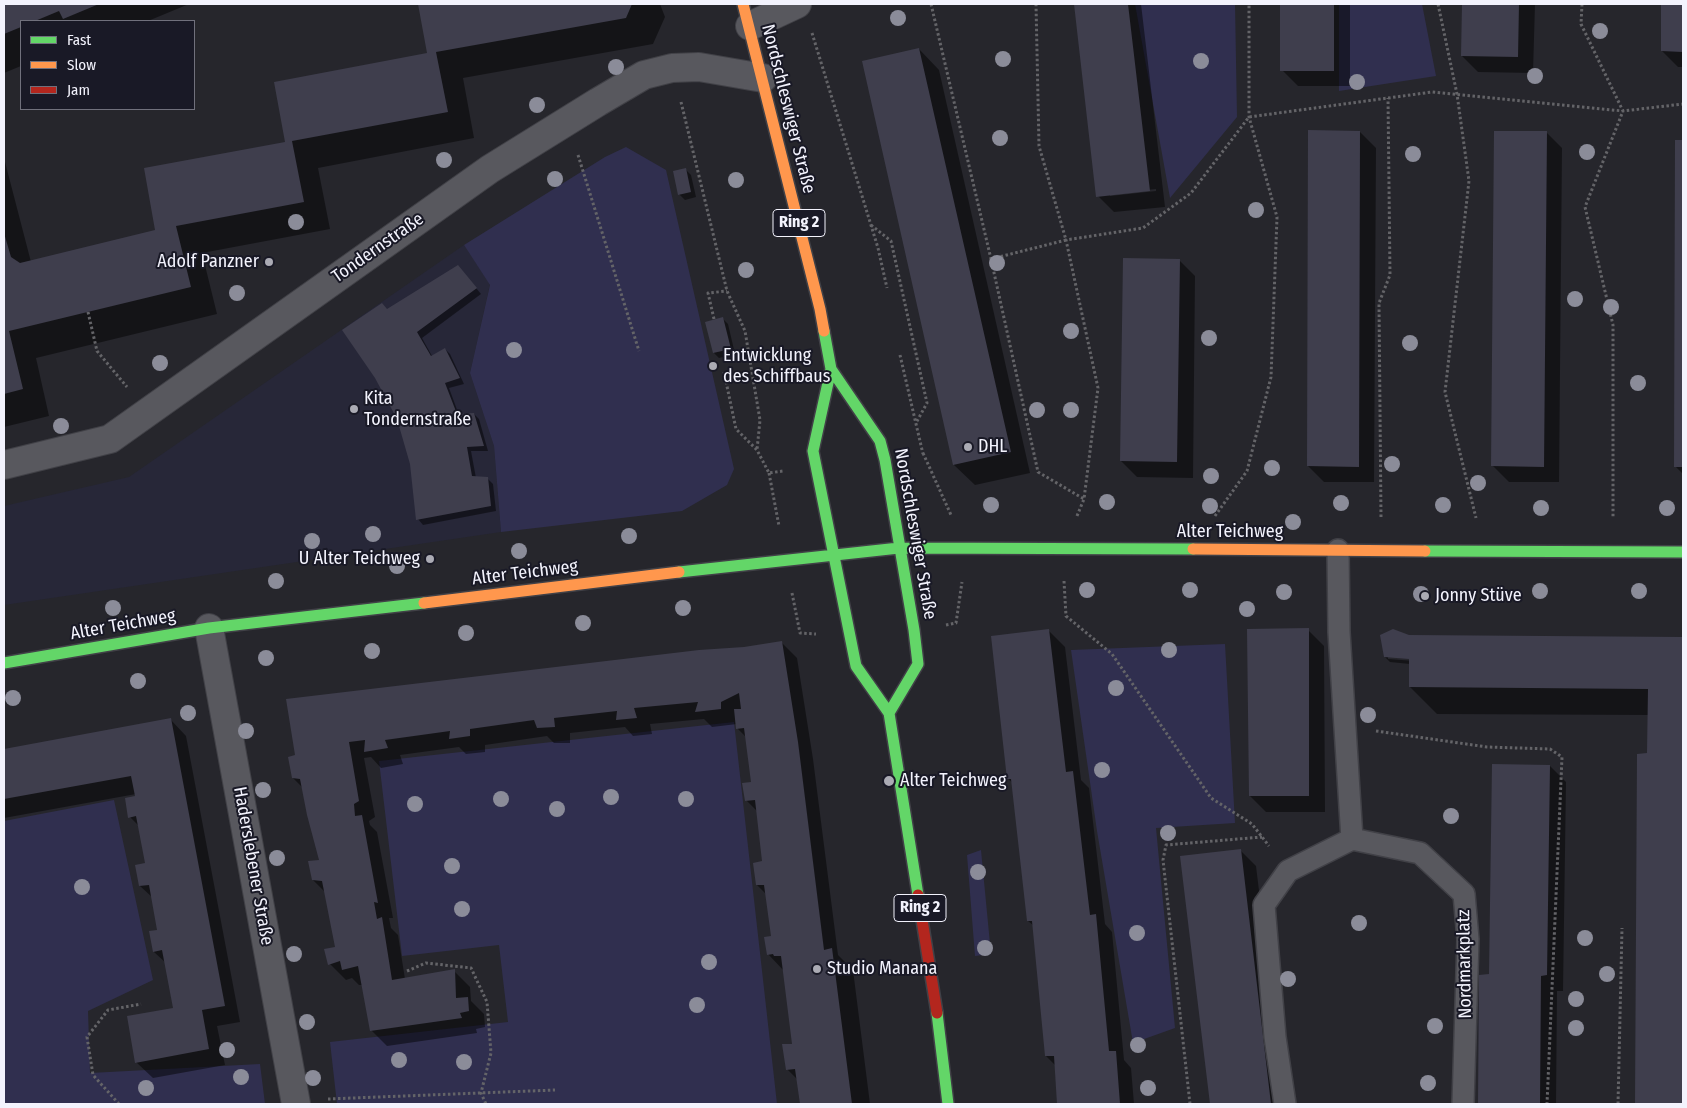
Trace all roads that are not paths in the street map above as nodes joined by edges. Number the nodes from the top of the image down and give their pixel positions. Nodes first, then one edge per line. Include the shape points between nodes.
1 (797, 4) edge
2 (746, 15) edge
3 (763, 78) junction
4 (831, 369) junction
5 (4, 465) edge
6 (899, 548) junction
7 (1338, 550) junction
8 (1683, 552) edge
9 (833, 555) junction
10 (209, 628) junction
11 (4, 663) edge
12 (889, 713) junction
13 (1352, 839) junction
14 (296, 1104) edge
15 (948, 1104) edge
16 (1285, 1104) edge
17 (1463, 1104) edge

1 - 2 street
2 - 3 street, Nordschleswiger Straße / Ring 2
3 - 4 street, Nordschleswiger Straße / Ring 2 via 820,309
3 - 5 street, Tondernstraße via 699,67 672,68 644,75 490,169 110,438
4 - 6 street, Nordschleswiger Straße / Ring 2 via 880,441
4 - 9 street, Nordschleswiger Straße / Ring 2 via 813,451
6 - 7 street, Alter Teichweg
6 - 9 street, Alter Teichweg
6 - 12 street, Nordschleswiger Straße / Ring 2 via 918,664
7 - 8 street, Alter Teichweg
7 - 13 lane
9 - 10 street, Alter Teichweg
9 - 12 street, Nordschleswiger Straße / Ring 2 via 856,666
10 - 11 street, Alter Teichweg
10 - 14 street, Haderslebener Straße
12 - 15 street, Nordschleswiger Straße / Ring 2 via 941,1039
13 - 16 lane via 1288,871 1264,905 1275,1037
13 - 17 lane, Nordmarkplatz via 1420,853 1464,894 1468,939

